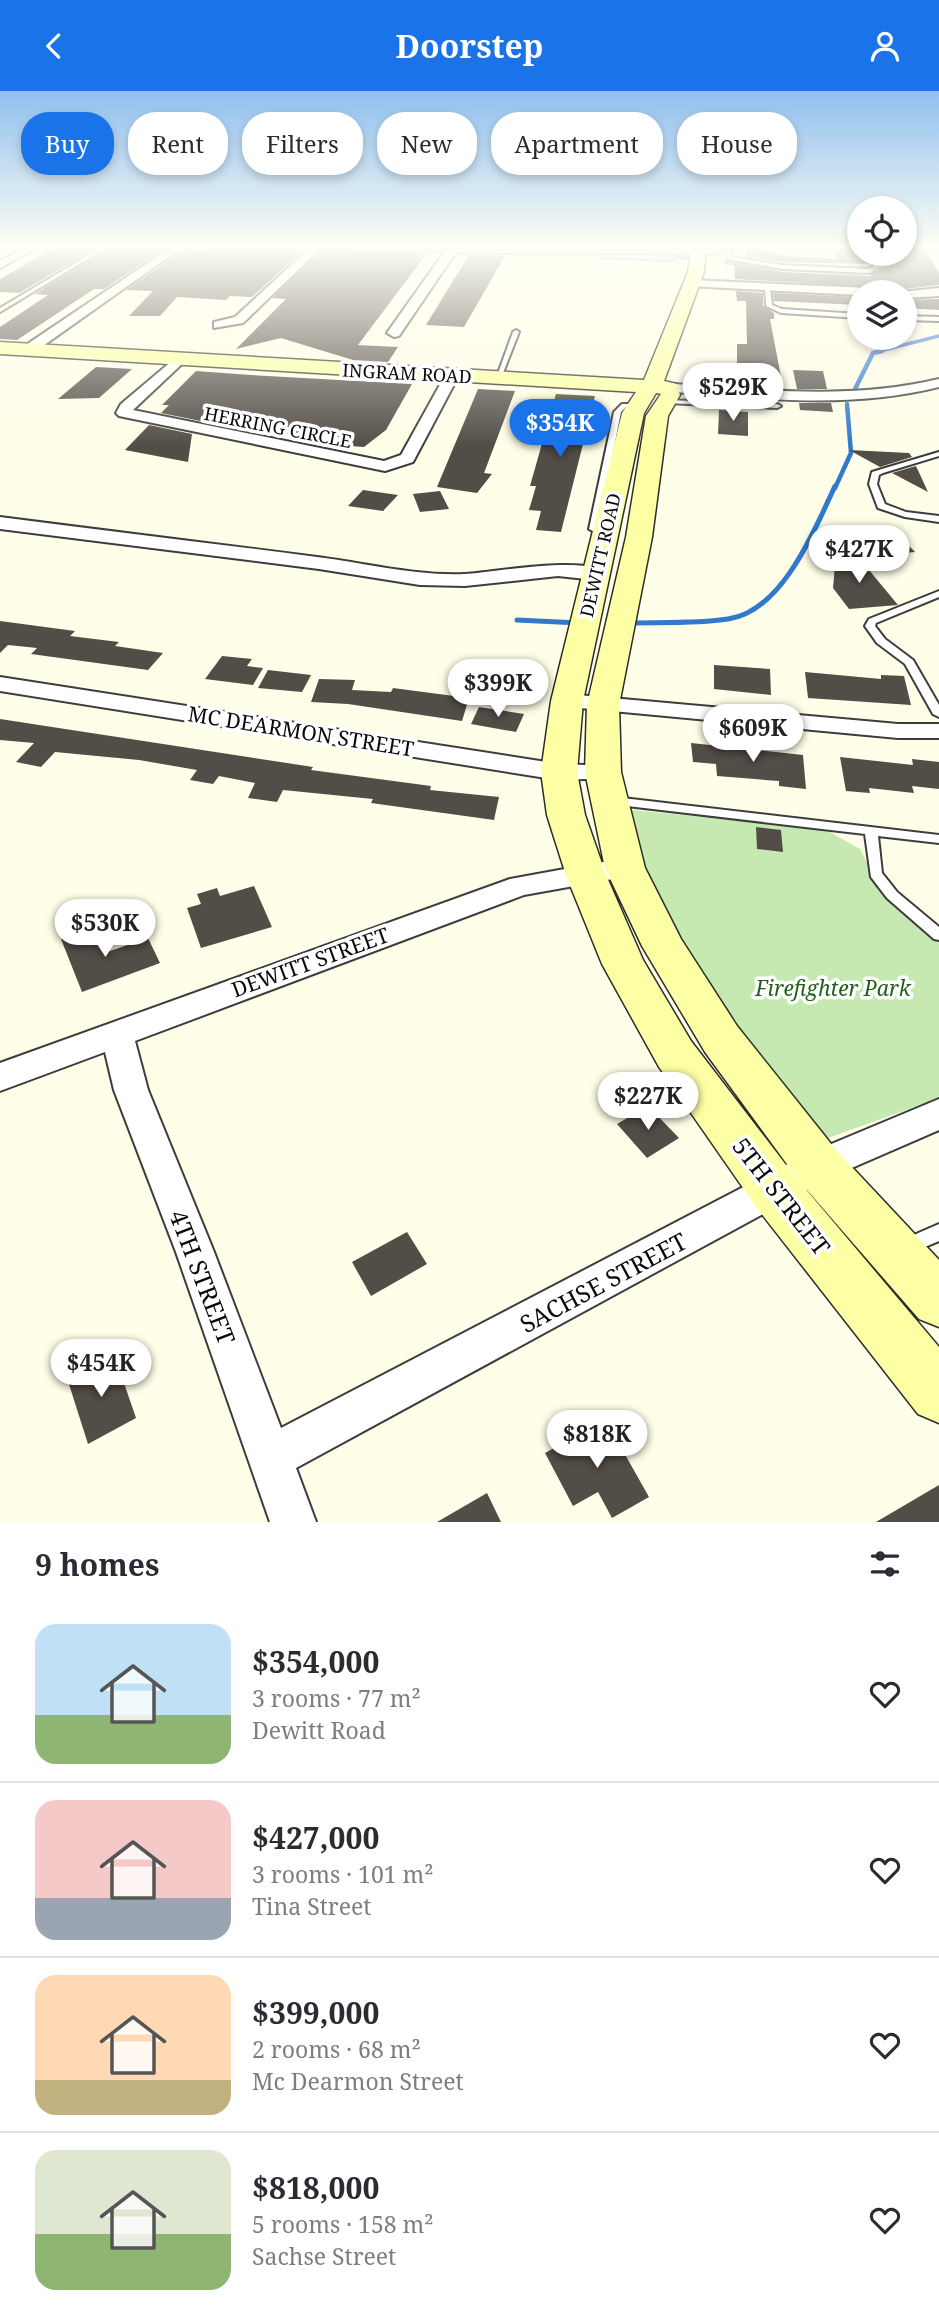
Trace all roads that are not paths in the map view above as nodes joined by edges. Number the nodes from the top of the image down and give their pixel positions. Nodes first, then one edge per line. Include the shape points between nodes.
1 (82, 313) edge
2 (247, 313) edge
3 (408, 313) edge
4 (683, 313) edge
5 (808, 313) edge
6 (847, 315) edge
7 (917, 318) edge
8 (939, 319) edge
9 (219, 324) dead end
10 (394, 333) dead end
11 (516, 333) dead end
12 (0, 348) edge
13 (28, 350) junction
14 (179, 359) junction
15 (684, 365) dead end
16 (452, 375) junction
17 (498, 378) junction
18 (939, 383) edge
19 (658, 398) junction
20 (777, 406) dead end
21 (939, 454) edge
22 (939, 519) edge
23 (0, 523) edge
24 (604, 534) junction
25 (639, 537) junction
26 (593, 585) junction
27 (627, 588) junction
28 (939, 594) edge
29 (599, 635) junction
30 (0, 684) edge
31 (567, 701) junction
32 (603, 705) junction
33 (939, 714) edge
34 (939, 731) edge
35 (559, 772) junction
36 (607, 786) junction
37 (871, 831) junction
38 (939, 839) edge
39 (606, 871) junction
40 (939, 935) edge
41 (117, 1032) junction
42 (0, 1077) edge
43 (939, 1114) edge
44 (797, 1179) junction
45 (917, 1242) edge
46 (939, 1300) edge
47 (939, 1393) edge
48 (270, 1458) junction
49 (293, 1522) edge

1 - 13 street
2 - 9 street via 239,320
3 - 10 street
4 - 19 main road, DEWITT ROAD
5 - 6 lane
7 - 8 lane
11 - 17 lane
12 - 13 main road, INGRAM ROAD
13 - 14 main road, INGRAM ROAD
14 - 16 main road, INGRAM ROAD
14 - 16 street, HERRING CIRCLE via 124,413 385,466 407,458
15 - 19 main road, DEWITT ROAD
16 - 17 main road, INGRAM ROAD
17 - 19 main road, INGRAM ROAD
18 - 19 street, INGRAM ROAD via 854,397
19 - 20 lane
19 - 24 main road, DEWITT ROAD via 633,414
19 - 25 main road, DEWITT ROAD
21 - 22 lane via 880,471 873,484 881,506
23 - 26 street via 420,579 465,580 558,570
24 - 25 main road
24 - 26 main road, DEWITT ROAD
25 - 27 main road, DEWITT ROAD
26 - 27 main road
26 - 29 main road, DEWITT ROAD
27 - 29 main road, DEWITT ROAD
28 - 33 lane via 872,621 870,626 872,633 909,662
29 - 31 main road, DEWITT ROAD
29 - 32 main road, DEWITT ROAD
30 - 35 street, MC DEARMON STREET
31 - 32 street
31 - 35 main road, DEWITT ROAD
32 - 34 street
32 - 36 main road, DEWITT ROAD
35 - 36 street, MC DEARMON STREET
35 - 39 main road, DEWITT ROAD via 566,815
36 - 37 lane
36 - 39 main road, DEWITT ROAD
37 - 38 lane
37 - 40 lane via 876,874 892,895
39 - 41 street, DEWITT STREET via 520,886
39 - 44 main road, 5TH STREET via 623,964 646,1006 676,1054
41 - 42 street, DEWITT STREET
41 - 48 street, 4TH STREET via 131,1090
43 - 44 street, SACHSE STREET
44 - 45 main road, 5TH STREET
44 - 47 main road, 5TH STREET
44 - 48 street, SACHSE STREET
45 - 46 main road, 5TH STREET
48 - 49 street, 4TH STREET

